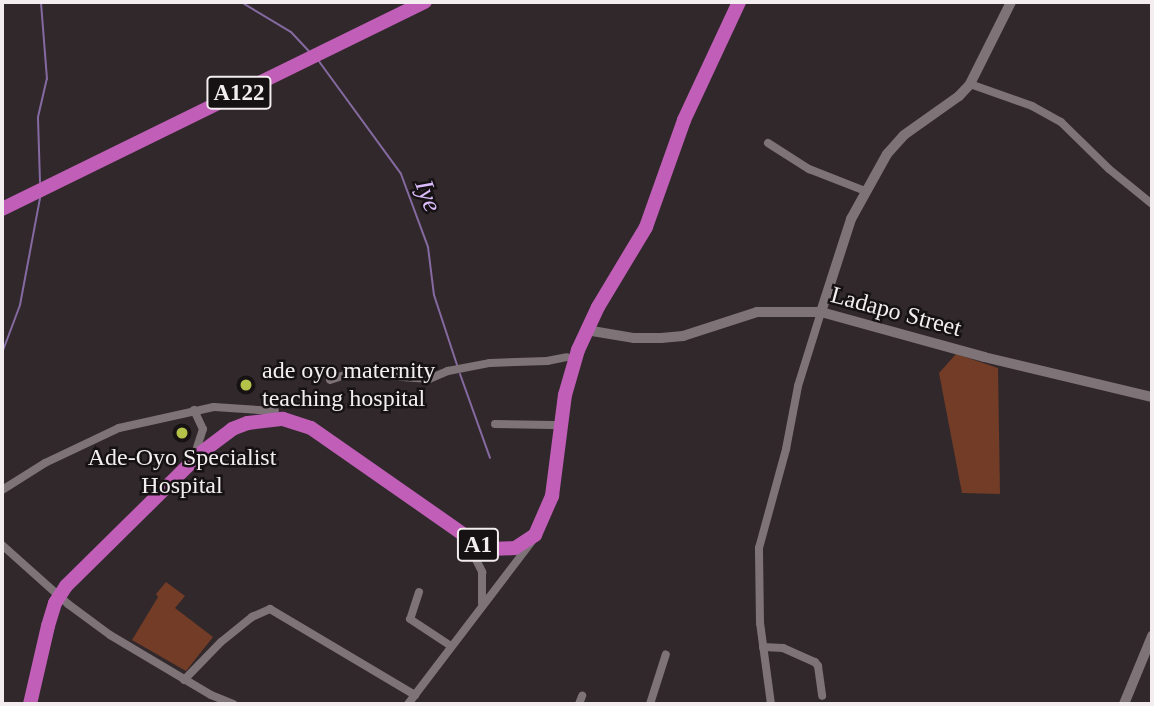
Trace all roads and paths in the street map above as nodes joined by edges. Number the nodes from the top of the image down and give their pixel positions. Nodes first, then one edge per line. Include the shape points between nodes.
1 (410, 2) edge
2 (425, 2) edge
3 (1011, 2) edge
4 (734, 3) edge
5 (372, 24) junction
6 (970, 84) junction
7 (768, 142) dead end
8 (865, 191) junction
9 (28, 194) junction
10 (2, 204) edge
11 (1152, 204) edge
12 (650, 208) junction
13 (2, 209) edge
14 (821, 312) junction
15 (586, 330) junction
16 (567, 357) junction
17 (330, 380) dead end
18 (1152, 397) edge
19 (194, 410) junction
20 (275, 411) junction
21 (495, 424) dead end
22 (553, 425) junction
23 (197, 447) junction
24 (385, 477) junction
25 (2, 490) edge
26 (535, 536) junction
27 (464, 538) junction
28 (2, 545) edge
29 (419, 592) dead end
30 (57, 593) junction
31 (482, 603) junction
32 (1152, 636) edge
33 (451, 646) junction
34 (763, 647) junction
35 (666, 654) dead end
36 (184, 680) junction
37 (415, 695) junction
38 (822, 696) dead end
39 (214, 701) edge
40 (24, 704) edge
41 (30, 704) edge
42 (233, 704) edge
43 (408, 704) edge
44 (650, 704) edge
45 (771, 704) edge
46 (1124, 704) edge

1 - 5 highway, A122
2 - 5 highway, A122
3 - 6 main road
4 - 12 highway, A1 via 679,114
5 - 9 highway, A122
6 - 8 main road via 895,144
6 - 11 street via 1032,106 1061,122
7 - 8 street via 809,169
8 - 14 main road via 851,219
9 - 10 highway, A122
9 - 13 highway, A122
12 - 15 highway, A1 via 637,246
12 - 16 highway, A1 via 583,318
14 - 15 main road, Ladapo Street via 757,312 683,337 634,338
14 - 18 main road, Ladapo Street
14 - 34 street via 759,548
15 - 26 highway, A1 via 565,395 552,496
16 - 17 street via 490,363 429,379 350,373
16 - 22 highway, A1
19 - 20 street via 232,406
19 - 23 street via 203,429
19 - 25 street via 119,428 45,463
20 - 23 highway, A1 via 228,423
20 - 24 highway, A1 via 316,423
21 - 22 street
22 - 24 highway, A1 via 542,504 531,527 513,540 491,540 465,530
23 - 30 highway, A1
24 - 27 highway, A1
24 - 30 highway, A1 via 310,428 283,419 248,423 216,439
26 - 27 highway, A1 via 503,550
26 - 31 street
27 - 31 street via 480,563
28 - 30 street
29 - 33 street via 410,619
30 - 36 street via 110,635
30 - 40 highway, A1 via 40,627
30 - 41 highway, A1
31 - 33 street
32 - 46 main road
33 - 37 street
34 - 38 street via 783,648 815,662
34 - 45 street
35 - 44 street
36 - 37 street via 220,642 251,617 270,609
36 - 39 street
37 - 43 street
39 - 42 street

